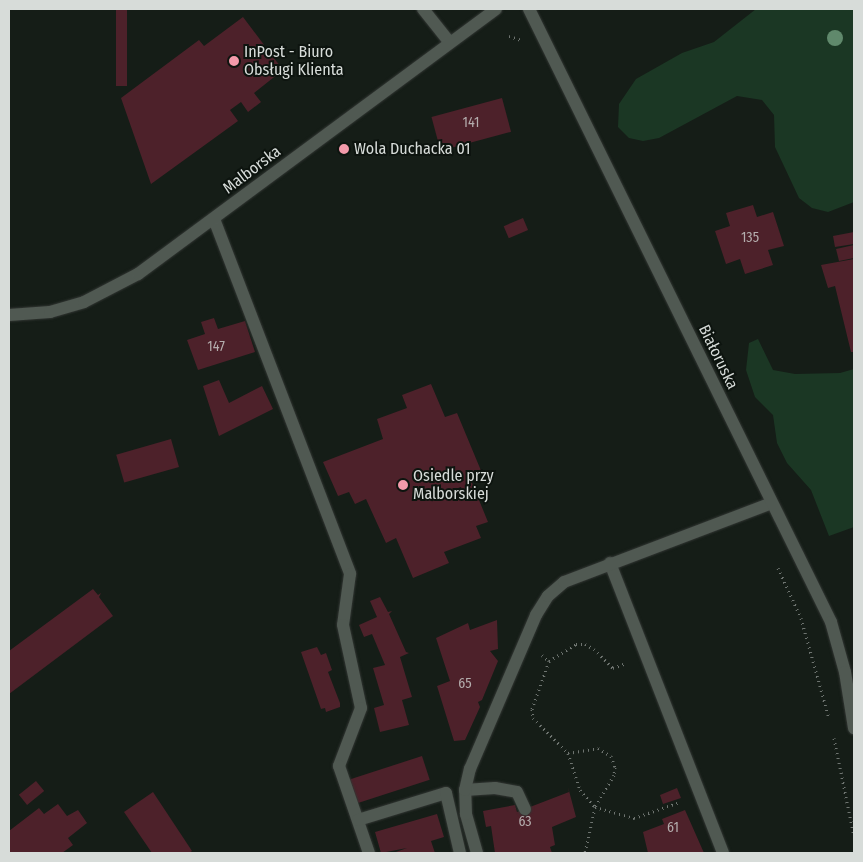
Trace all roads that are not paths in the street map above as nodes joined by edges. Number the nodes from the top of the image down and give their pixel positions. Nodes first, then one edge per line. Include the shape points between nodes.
1 (423, 9) edge
2 (496, 9) edge
3 (529, 9) edge
4 (450, 43) junction
5 (214, 219) junction
6 (9, 315) edge
7 (772, 503) junction
8 (610, 563) junction
9 (854, 728) edge
10 (464, 790) junction
11 (525, 809) dead end
12 (358, 820) junction
13 (369, 853) edge
14 (460, 853) edge
15 (477, 853) edge
16 (723, 853) edge

1 - 4 street
2 - 4 street, Malborska
3 - 7 street, Białoruska
4 - 5 street, Malborska
5 - 6 street, Malborska via 138,274 84,302 50,312
5 - 12 street via 350,574 343,625 361,708 339,766
7 - 8 street
7 - 9 street, Białoruska via 830,622 844,672
8 - 10 street via 564,582 548,596 524,642 470,768
8 - 16 street
10 - 11 street via 495,788 517,792
10 - 15 street via 466,814
12 - 13 street
12 - 14 street via 446,793

